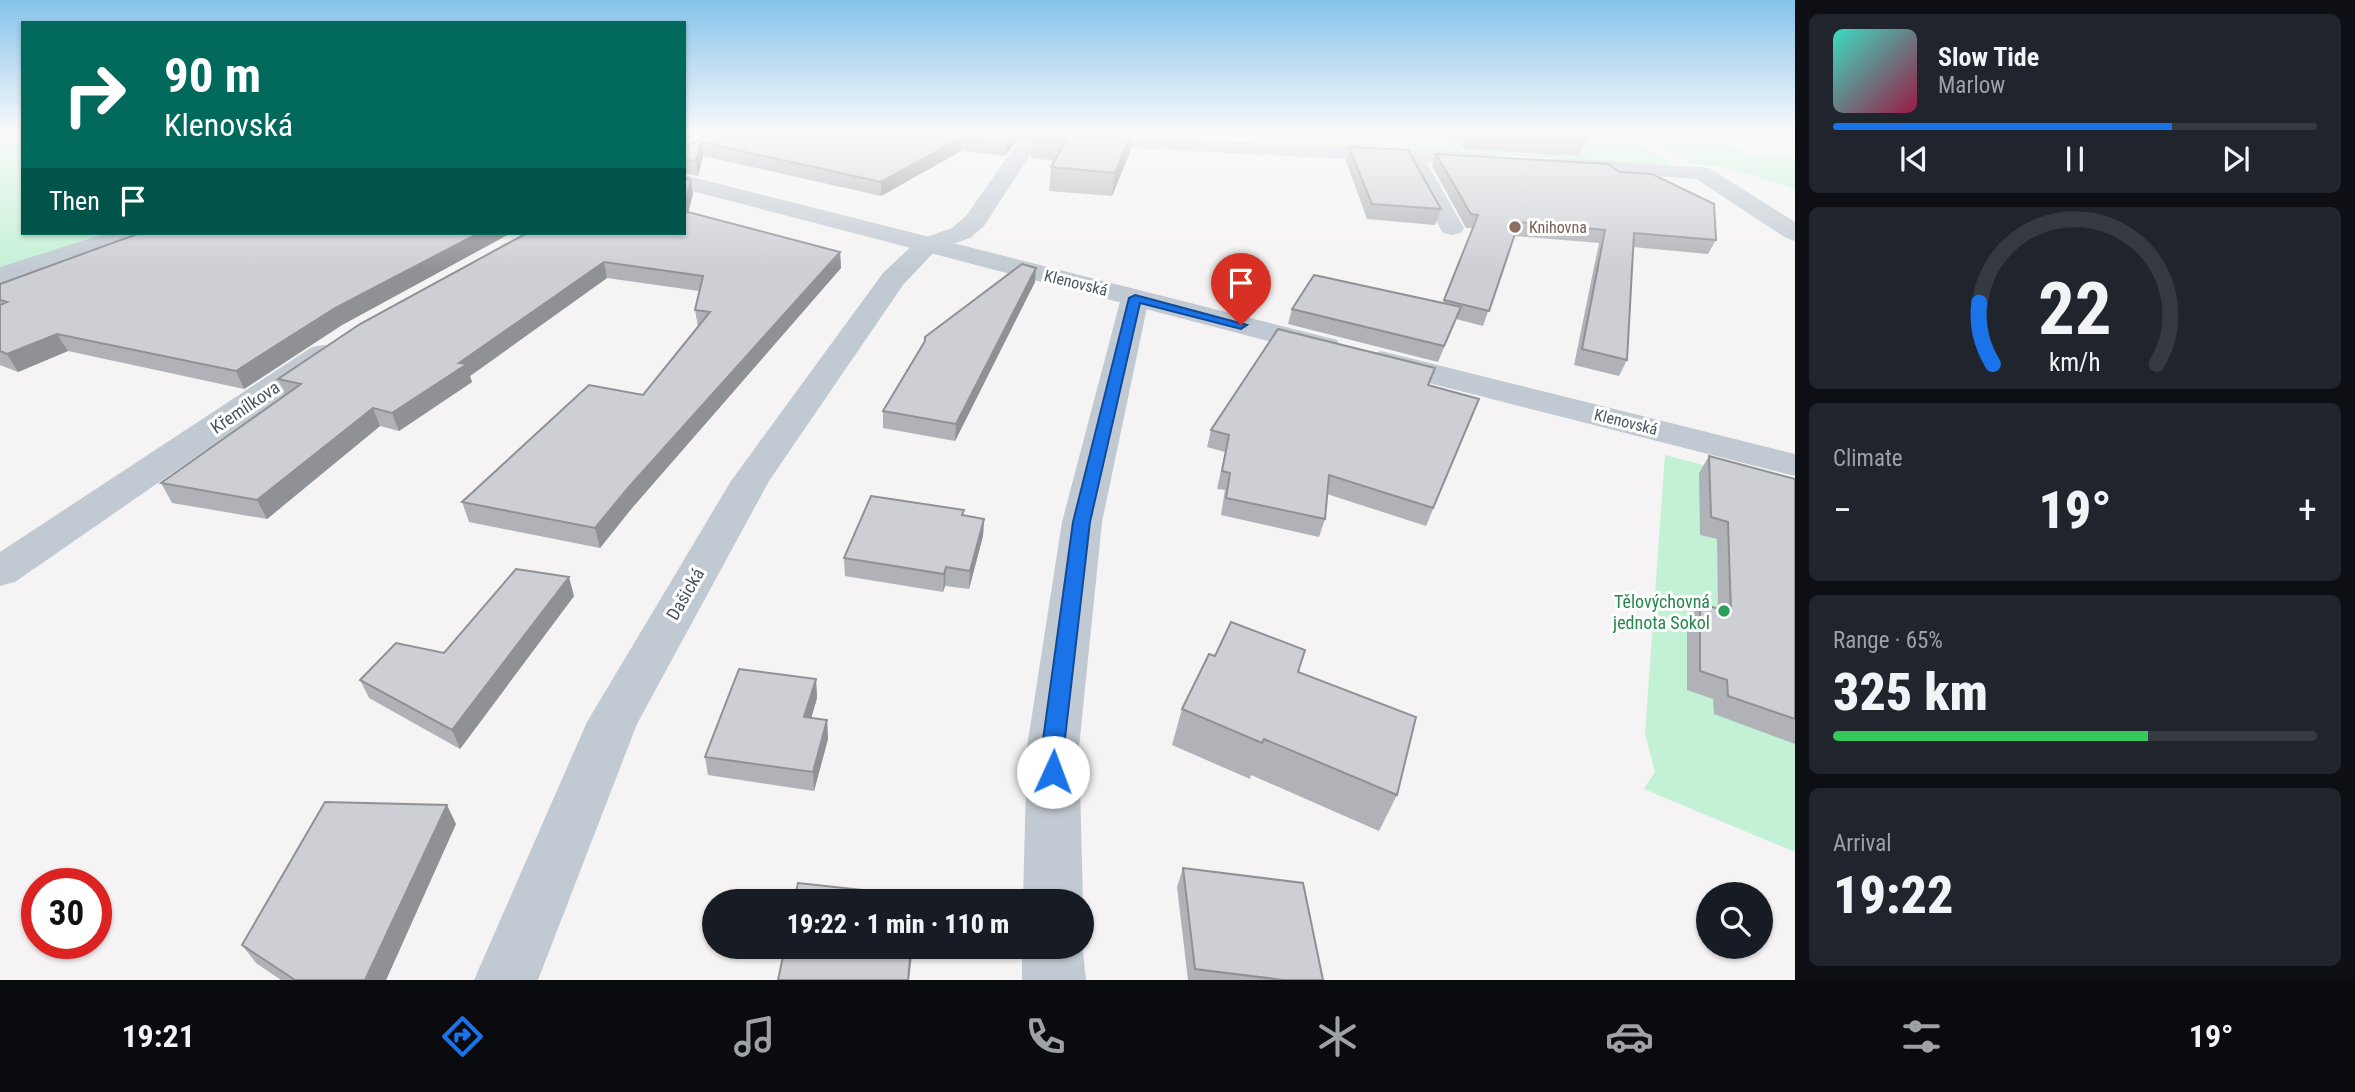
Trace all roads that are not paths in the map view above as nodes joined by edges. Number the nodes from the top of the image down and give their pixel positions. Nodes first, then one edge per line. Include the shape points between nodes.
1 (1005, 178) edge
2 (1425, 178) edge
3 (1708, 178) edge
4 (686, 183) edge
5 (1452, 228) dead end
6 (1795, 233) edge
7 (126, 235) edge
8 (927, 246) junction
9 (0, 276) edge
10 (1135, 298) junction
11 (343, 340) edge
12 (1795, 465) edge
13 (0, 572) edge
14 (1053, 889) edge
15 (1054, 959) edge
16 (506, 980) edge
17 (1054, 980) edge

1 - 8 street via 975,221 961,233
2 - 5 street
3 - 6 street
4 - 8 street, Klenovská
7 - 9 street
8 - 10 street, Klenovská
8 - 16 street, Dašická via 892,279 750,481 618,710
10 - 12 street, Klenovská
10 - 14 street via 1082,522 1053,747
11 - 13 street, Křemílkova
15 - 17 street

